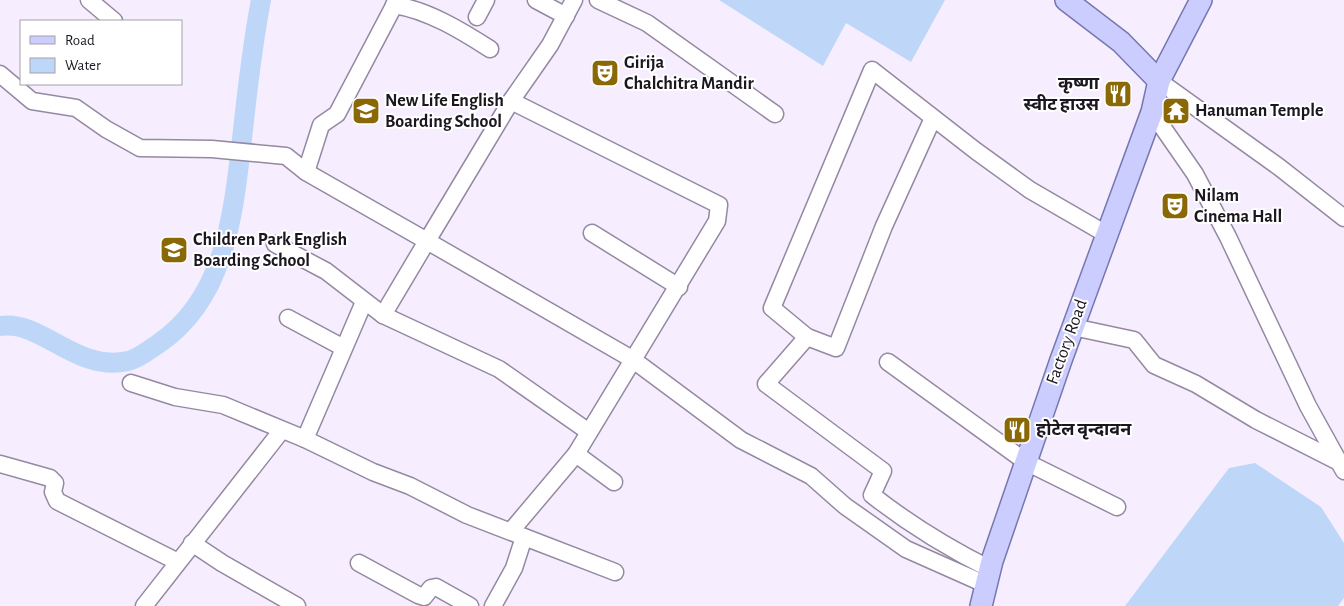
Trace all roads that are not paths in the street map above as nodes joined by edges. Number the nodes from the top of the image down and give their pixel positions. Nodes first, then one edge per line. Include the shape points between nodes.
1 (89, 0) edge
2 (486, 0) edge
3 (536, 0) edge
4 (574, 0) edge
5 (598, 0) edge
6 (1066, 0) edge
7 (1201, 0) edge
8 (396, 3) edge
9 (566, 16) junction
10 (477, 17) dead end
11 (113, 20) edge
12 (490, 49) dead end
13 (0, 74) edge
14 (1159, 80) junction
15 (511, 101) junction
16 (1152, 112) junction
17 (775, 114) dead end
18 (933, 118) junction
19 (306, 172) junction
20 (1344, 218) edge
21 (592, 233) dead end
22 (1106, 234) junction
23 (427, 241) junction
24 (275, 244) dead end
25 (679, 287) junction
26 (364, 302) junction
27 (383, 314) junction
28 (288, 318) dead end
29 (1073, 327) junction
30 (807, 337) junction
31 (342, 347) junction
32 (632, 359) junction
33 (888, 362) dead end
34 (131, 383) dead end
35 (282, 430) junction
36 (589, 432) junction
37 (305, 439) junction
38 (576, 454) junction
39 (1026, 462) junction
40 (0, 464) edge
41 (1342, 467) edge
42 (614, 482) dead end
43 (1118, 507) dead end
44 (518, 534) junction
45 (192, 543) junction
46 (178, 562) junction
47 (360, 563) dead end
48 (615, 572) dead end
49 (989, 577) junction
50 (144, 606) edge
51 (297, 606) edge
52 (470, 606) edge
53 (493, 606) edge
54 (981, 606) edge

1 - 11 street
2 - 10 street
3 - 9 street
4 - 9 street
5 - 17 street via 647,23
6 - 14 main road via 1121,42
7 - 14 main road, Factory Road
8 - 12 street via 416,9
8 - 19 street via 337,114 321,125
9 - 15 street
13 - 19 street via 32,101 76,108 140,148 212,149 286,156
14 - 16 main road, Factory Road
14 - 20 street
15 - 23 street
15 - 25 street via 719,205 717,221
16 - 22 main road, Factory Road
16 - 41 street via 1195,174 1308,406
18 - 22 street via 1030,190
18 - 30 street via 884,226 836,348
18 - 30 street via 872,70 772,308
19 - 23 street
21 - 25 street
22 - 29 main road, Factory Road
23 - 27 street
23 - 32 street
24 - 26 street via 326,271
25 - 32 street
26 - 27 street
26 - 31 street
27 - 36 street via 498,369
28 - 31 street
29 - 39 main road, Factory Road
29 - 41 street via 1134,340 1154,365 1196,384
30 - 49 street via 766,384 883,471 872,495
31 - 37 street
32 - 36 street
32 - 49 street via 741,440 811,476 845,506 906,550
33 - 39 street
34 - 35 street via 176,398 223,405
35 - 37 street
35 - 45 street
36 - 38 street
37 - 44 street via 467,515
38 - 42 street
38 - 44 street
39 - 43 street
39 - 49 main road, Factory Road
40 - 46 street via 50,478 55,483 53,492 57,501
44 - 48 street
44 - 53 street via 514,568
45 - 46 street
45 - 51 street
46 - 50 street
47 - 52 street via 418,595 424,597 436,587
49 - 54 main road, Factory Road

